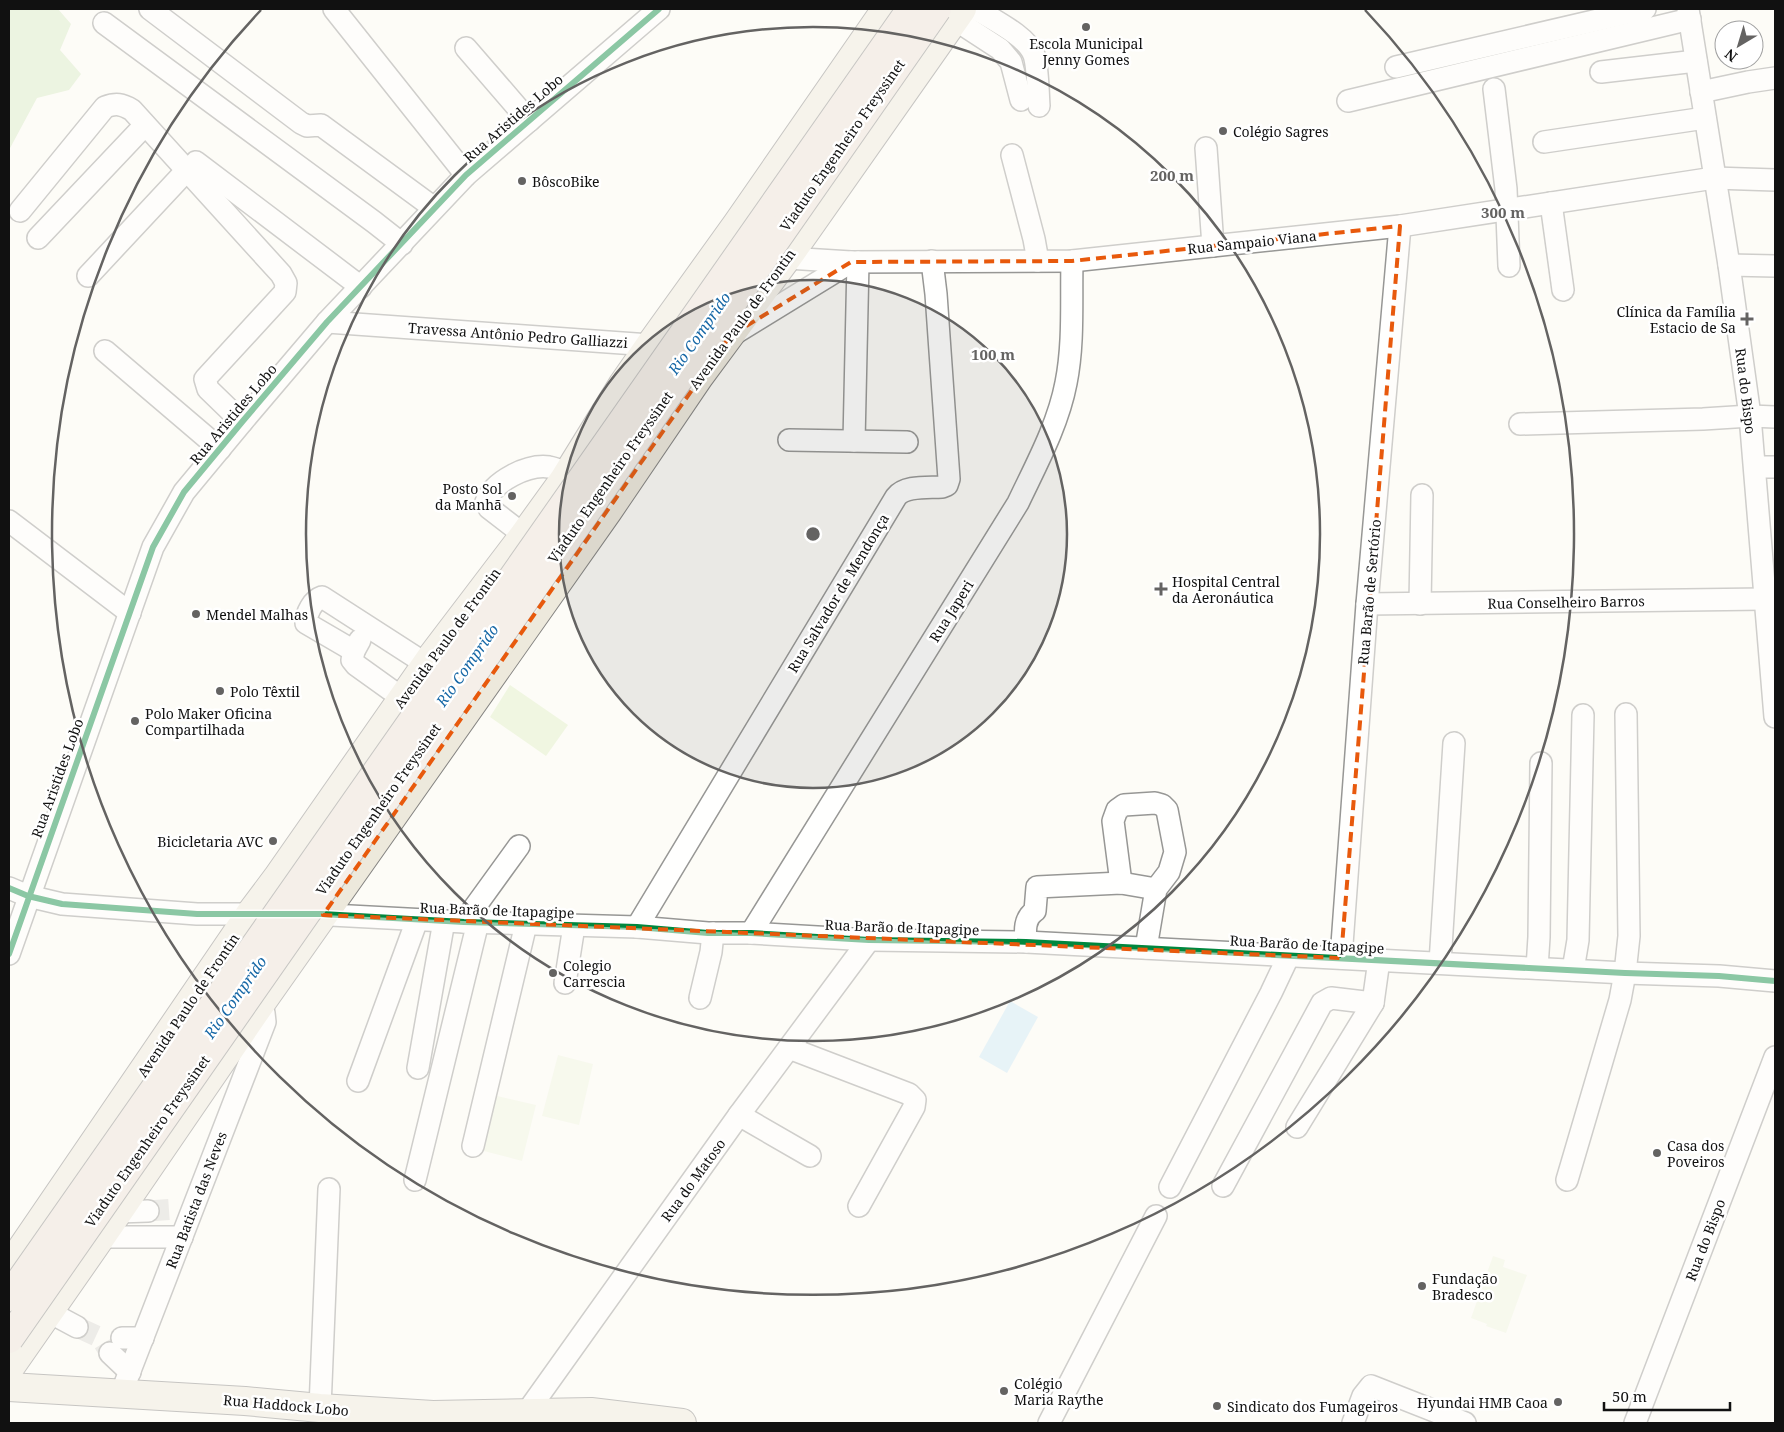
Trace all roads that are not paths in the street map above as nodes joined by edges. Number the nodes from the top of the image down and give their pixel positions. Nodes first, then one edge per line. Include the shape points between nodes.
1 (150, 9) edge
2 (334, 9) edge
3 (658, 9) edge
4 (886, 9) edge
5 (911, 9) edge
6 (1645, 9) edge
7 (957, 11) edge
8 (1689, 14) edge
9 (104, 23) dead end
10 (466, 48) dead end
11 (1696, 61) junction
12 (1396, 68) dead end
13 (1601, 72) dead end
14 (1775, 78) edge
15 (1494, 89) dead end
16 (1701, 92) junction
17 (1348, 101) dead end
18 (1030, 103) dead end
19 (1705, 118) junction
20 (529, 121) junction
21 (145, 125) junction
22 (1544, 142) dead end
23 (1206, 148) dead end
24 (1012, 155) dead end
25 (192, 166) junction
26 (466, 175) junction
27 (1714, 178) junction
28 (1775, 180) edge
29 (1551, 203) junction
30 (434, 208) junction
31 (1507, 210) junction
32 (20, 211) dead end
33 (737, 224) junction
34 (1400, 226) junction
35 (38, 238) dead end
36 (402, 244) junction
37 (1213, 246) junction
38 (787, 258) junction
39 (1038, 261) junction
40 (1072, 261) junction
41 (854, 262) junction
42 (932, 262) junction
43 (1729, 265) junction
44 (1509, 266) dead end
45 (1775, 266) edge
46 (88, 276) dead end
47 (361, 287) junction
48 (1563, 290) dead end
49 (327, 322) junction
50 (730, 336) junction
51 (650, 345) junction
52 (105, 351) dead end
53 (699, 377) junction
54 (1750, 416) junction
55 (1775, 417) edge
56 (242, 422) junction
57 (1520, 424) dead end
58 (789, 440) dead end
59 (854, 441) junction
60 (907, 442) dead end
61 (220, 449) junction
62 (1765, 467) edge
63 (566, 477) junction
64 (1422, 495) dead end
65 (608, 511) junction
66 (9, 521) edge
67 (524, 535) junction
68 (1765, 599) junction
69 (1367, 604) junction
70 (1420, 604) junction
71 (130, 613) junction
72 (368, 626) junction
73 (354, 651) junction
74 (429, 660) junction
75 (481, 691) junction
76 (402, 698) junction
77 (1583, 714) dead end
78 (1626, 714) dead end
79 (1775, 717) edge
80 (1454, 744) dead end
81 (1541, 763) dead end
82 (519, 846) dead end
83 (1121, 883) junction
84 (9, 888) edge
85 (1156, 889) junction
86 (28, 896) junction
87 (251, 914) junction
88 (322, 914) junction
89 (417, 920) junction
90 (462, 922) junction
91 (526, 924) junction
92 (574, 926) junction
93 (637, 927) junction
94 (713, 933) junction
95 (751, 934) junction
96 (869, 940) junction
97 (1026, 942) junction
98 (1146, 948) junction
99 (9, 954) edge
100 (1289, 955) junction
101 (1341, 958) junction
102 (1379, 960) junction
103 (1440, 963) junction
104 (1537, 968) junction
105 (1573, 970) junction
106 (1626, 973) junction
107 (1775, 980) edge
108 (565, 983) dead end
109 (700, 998) dead end
110 (1373, 1003) junction
111 (259, 1006) junction
112 (789, 1048) junction
113 (1775, 1057) edge
114 (418, 1068) dead end
115 (358, 1082) dead end
116 (739, 1115) junction
117 (1297, 1127) dead end
118 (473, 1146) dead end
119 (810, 1156) dead end
120 (415, 1180) dead end
121 (1567, 1180) dead end
122 (1223, 1186) dead end
123 (1170, 1187) dead end
124 (329, 1188) dead end
125 (859, 1206) dead end
126 (148, 1211) tunnel mouth
127 (118, 1212) junction
128 (1156, 1216) dead end
129 (182, 1236) junction
130 (101, 1238) junction
131 (10, 1265) edge
132 (9, 1297) edge
133 (49, 1312) junction
134 (77, 1327) tunnel mouth
135 (9, 1339) edge
136 (125, 1343) junction
137 (9, 1369) edge
138 (125, 1383) junction
139 (9, 1387) edge
140 (320, 1408) junction
141 (374, 1418) edge
142 (524, 1418) edge
143 (591, 1418) edge
144 (421, 1419) edge
145 (682, 1423) edge
146 (1049, 1423) edge
147 (1353, 1423) edge
148 (1465, 1423) edge
149 (1635, 1423) edge

1 - 30 street via 301,123 321,125
2 - 26 street
3 - 20 street, Rua Aristides Lobo
4 - 33 main road, Avenida Paulo de Frontin
5 - 132 highway, Viaduto Engenheiro Freyssinet, bridge
6 - 12 street
7 - 18 street via 1011,62
7 - 38 main road, Avenida Paulo de Frontin
7 - 135 highway, Viaduto Engenheiro Freyssinet, bridge
8 - 11 street, Rua do Bispo
8 - 17 street
9 - 36 street
10 - 20 street
11 - 13 street
11 - 16 street, Rua do Bispo
14 - 16 street
15 - 31 street
16 - 19 street, Rua do Bispo
19 - 22 street
19 - 27 street, Rua do Bispo
20 - 26 street, Rua Aristides Lobo
21 - 25 street
21 - 32 street via 124,105 105,107
21 - 35 street
23 - 37 street
24 - 39 street
25 - 46 street
25 - 47 street
25 - 56 street via 286,283 285,292 205,379 208,389
26 - 30 street, Rua Aristides Lobo
27 - 28 street, Rua Sampaio Viana
27 - 29 street, Rua Sampaio Viana
27 - 43 street, Rua do Bispo
29 - 31 street, Rua Sampaio Viana
29 - 48 street
30 - 36 street, Rua Aristides Lobo
31 - 34 street, Rua Sampaio Viana
31 - 44 street
33 - 38 main road, bridge
33 - 51 main road, Avenida Paulo de Frontin
34 - 37 street, Rua Sampaio Viana
34 - 69 street, Rua Barão de Sertório
36 - 47 street, Rua Aristides Lobo
37 - 40 street, Rua Sampaio Viana
38 - 41 street, Rua Sampaio Viana
38 - 50 main road, Avenida Paulo de Frontin
39 - 40 street, Rua Sampaio Viana
39 - 42 street, Rua Sampaio Viana
40 - 95 street, Rua Japeri via 1070,357 1066,385 1049,437 1018,503
41 - 42 street, Rua Sampaio Viana
41 - 50 street
41 - 59 street
42 - 93 street, Rua Salvador de Mendonça via 949,470 947,484 906,490 896,497
43 - 45 street
43 - 54 street, Rua do Bispo
47 - 49 street, Rua Aristides Lobo
49 - 51 street, Travessa Antônio Pedro Galliazzi
49 - 56 street, Rua Aristides Lobo
50 - 53 main road, Avenida Paulo de Frontin
51 - 53 street, Travessa Antônio Pedro Galliazzi, bridge
51 - 63 main road, Avenida Paulo de Frontin
52 - 61 street
53 - 65 main road, Avenida Paulo de Frontin
54 - 55 street
54 - 57 street
54 - 62 street, Rua do Bispo
56 - 61 street, Rua Aristides Lobo
58 - 59 street
59 - 60 street
61 - 71 street, Rua Aristides Lobo via 170,514 153,547
62 - 68 street, Rua do Bispo
63 - 65 main road, bridge
63 - 67 main road, Avenida Paulo de Frontin
63 - 67 street via 549,467 521,472 498,484 487,498 489,508
64 - 70 street
65 - 75 main road, Avenida Paulo de Frontin
66 - 71 street
67 - 74 main road, Avenida Paulo de Frontin
68 - 70 street, Rua Conselheiro Barros
68 - 79 street, Rua do Bispo
69 - 70 street, Rua Conselheiro Barros
69 - 101 street, Rua Barão de Sertório
71 - 86 street, Rua Aristides Lobo
72 - 73 street
72 - 73 street via 322,597 314,602 306,623
72 - 74 street
73 - 76 street via 352,660 356,665
74 - 75 main road, bridge
74 - 76 main road, Avenida Paulo de Frontin
75 - 88 main road, Avenida Paulo de Frontin
76 - 87 main road, Avenida Paulo de Frontin
77 - 105 street via 1578,940
78 - 106 street via 1629,936
80 - 103 street
81 - 104 street
82 - 90 street
83 - 85 street
83 - 85 street via 1113,821 1117,810 1124,805 1155,803 1167,810 1175,852 1169,872
83 - 97 street via 1037,887 1035,911 1029,917 1025,930
84 - 86 street, Rua Barão de Itapagipe
85 - 98 street
86 - 87 street, Rua Barão de Itapagipe via 62,904 197,914
86 - 99 street, Rua Aristides Lobo
87 - 88 street, Rua Barão de Itapagipe, bridge
87 - 131 main road, Avenida Paulo de Frontin
88 - 89 street, Rua Barão de Itapagipe
88 - 111 main road, Avenida Paulo de Frontin
89 - 90 street, Rua Barão de Itapagipe
89 - 115 street
90 - 91 street, Rua Barão de Itapagipe
90 - 114 street
90 - 120 street
91 - 92 street, Rua Barão de Itapagipe
91 - 118 street
92 - 93 street, Rua Barão de Itapagipe
92 - 108 street
93 - 94 street, Rua Barão de Itapagipe
94 - 95 street, Rua Barão de Itapagipe
94 - 109 street
95 - 96 street, Rua Barão de Itapagipe
96 - 97 street, Rua Barão de Itapagipe
96 - 112 street, Rua do Matoso
97 - 98 street, Rua Barão de Itapagipe
98 - 100 street, Rua Barão de Itapagipe
100 - 101 street, Rua Barão de Itapagipe
100 - 123 street
101 - 102 street, Rua Barão de Itapagipe
102 - 103 street, Rua Barão de Itapagipe
102 - 110 street
103 - 104 street, Rua Barão de Itapagipe
104 - 105 street, Rua Barão de Itapagipe
105 - 106 street, Rua Barão de Itapagipe
106 - 107 street, Rua Barão de Itapagipe
106 - 121 street
110 - 117 street
110 - 122 street via 1331,998 1322,1003
111 - 127 main road, Avenida Paulo de Frontin
111 - 129 street, Rua Batista das Neves via 265,1022 185,1209
112 - 116 street, Rua do Matoso
112 - 125 street via 909,1094 915,1100
113 - 149 street, Rua do Bispo
116 - 119 street
116 - 142 street, Rua do Matoso
124 - 140 street
126 - 127 street
127 - 130 main road, Avenida Paulo de Frontin
128 - 146 street
129 - 130 street
129 - 136 street, Rua Batista das Neves
130 - 133 main road, Avenida Paulo de Frontin
133 - 134 street
133 - 137 main road, Avenida Paulo de Frontin
136 - 138 street, Rua Batista das Neves
136 - 138 street
138 - 139 main road, Rua Haddock Lobo
138 - 140 main road, Rua Haddock Lobo via 245,1401
140 - 141 main road, Rua Haddock Lobo
141 - 144 main road, Rua Haddock Lobo
142 - 143 main road, Rua Haddock Lobo
142 - 144 main road, Rua Haddock Lobo
143 - 145 main road, Rua Haddock Lobo
147 - 148 street via 1363,1396 1371,1386

